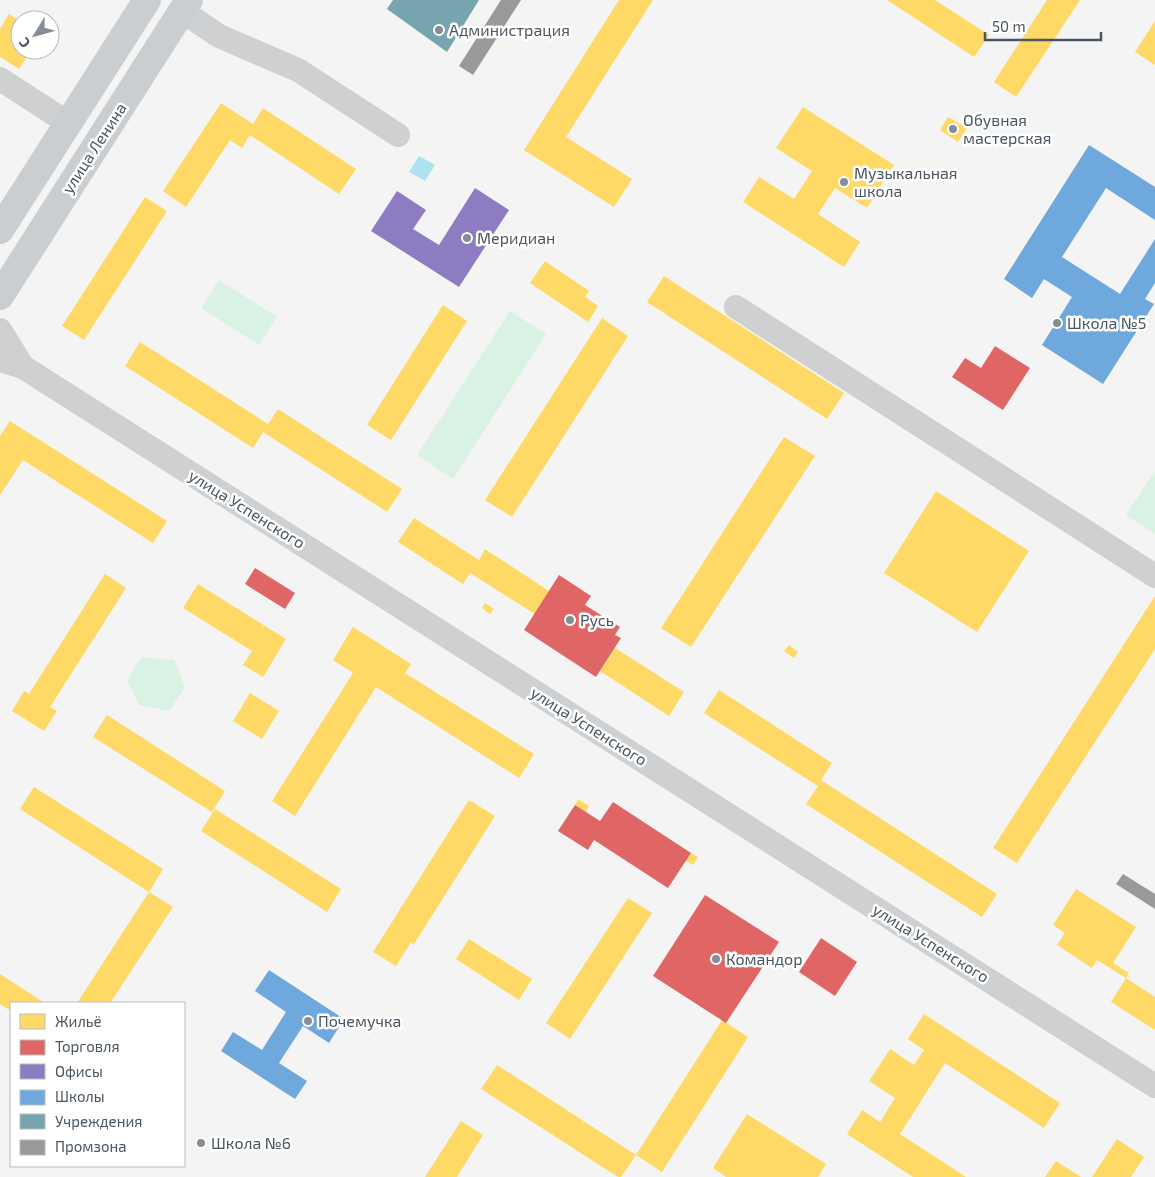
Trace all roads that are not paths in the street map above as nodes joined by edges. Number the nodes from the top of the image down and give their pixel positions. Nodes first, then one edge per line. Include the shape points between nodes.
1 (147, 0) edge
2 (185, 5) edge
3 (0, 79) edge
4 (68, 123) junction
5 (398, 135) dead end
6 (0, 230) edge
7 (0, 296) edge
8 (736, 307) dead end
9 (0, 330) edge
10 (0, 360) edge
11 (23, 367) junction
12 (1155, 576) edge
13 (1155, 1086) edge

1 - 4 main road
2 - 5 street via 219,36 298,70
2 - 7 main road, улица Ленина
3 - 4 street
4 - 6 main road
8 - 12 street
9 - 11 street
10 - 11 street
11 - 13 street, улица Успенского

